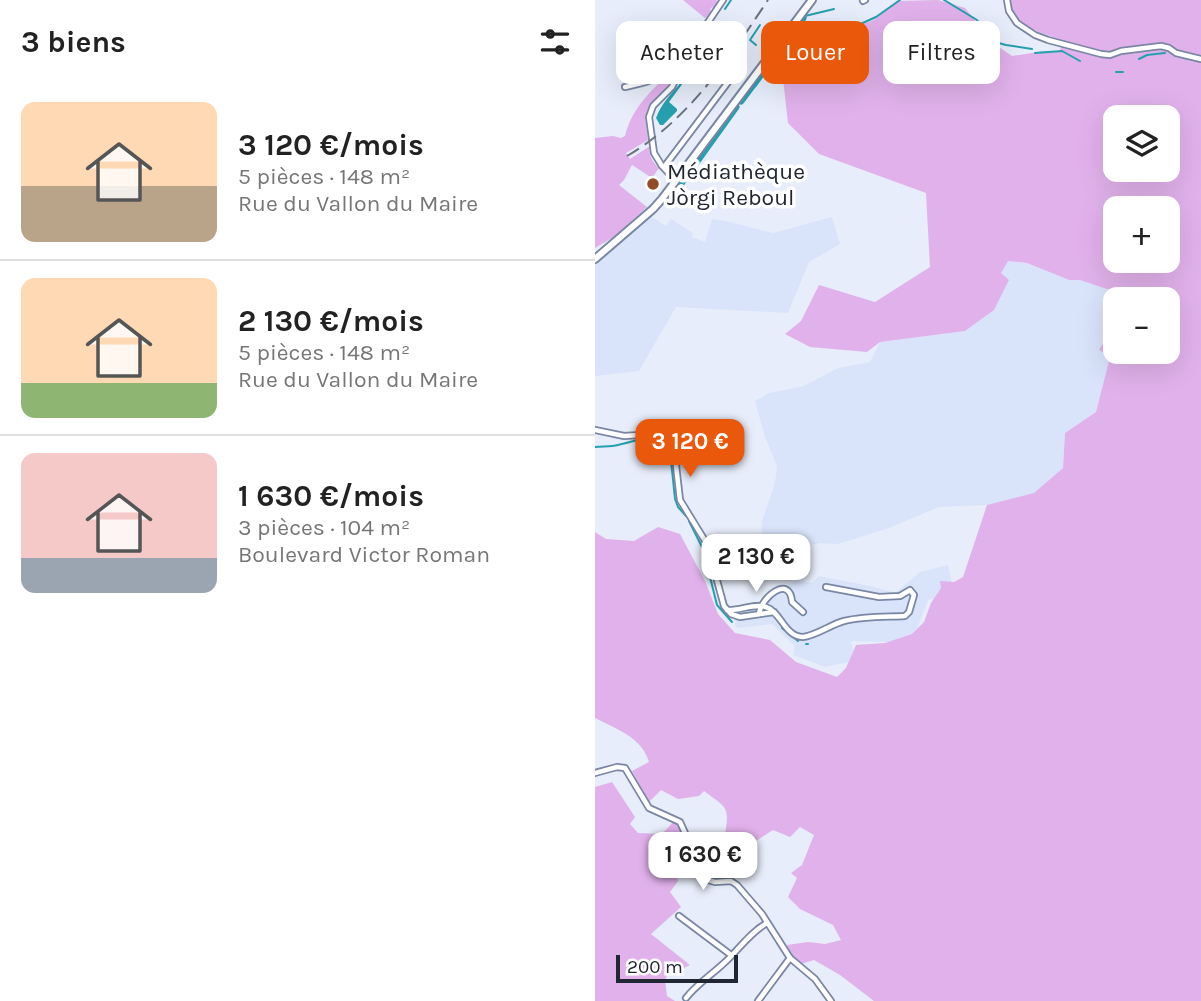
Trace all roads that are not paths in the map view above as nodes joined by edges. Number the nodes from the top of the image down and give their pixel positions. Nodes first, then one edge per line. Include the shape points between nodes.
1 (723, 0) edge
2 (812, 0) edge
3 (1007, 0) edge
4 (709, 21) edge
5 (1201, 59) edge
6 (639, 84) edge
7 (674, 84) edge
8 (727, 84) edge
9 (625, 87) dead end
10 (664, 167) junction
11 (675, 180) junction
12 (595, 259) edge
13 (595, 430) edge
14 (826, 587) dead end
15 (760, 606) junction
16 (727, 610) junction
17 (773, 612) junction
18 (803, 612) dead end
19 (759, 614) junction
20 (595, 773) edge
21 (679, 916) dead end
22 (767, 923) junction
23 (731, 955) junction
24 (790, 958) junction
25 (686, 998) dead end
26 (758, 1001) edge
27 (831, 1001) edge

1 - 4 street
2 - 11 main road
3 - 5 street via 1017,23 1048,40 1111,55 1161,46
6 - 9 street
7 - 10 street via 649,117 654,153
8 - 10 street
10 - 11 street
11 - 12 main road via 653,209
13 - 16 street via 624,436 659,435 670,441 680,500 707,544
14 - 17 street via 879,597 910,590 914,595 905,616 855,619 807,636 794,635
15 - 16 street
15 - 17 street
15 - 18 street via 780,589 789,592
15 - 19 street
16 - 19 street via 740,617
17 - 19 street
20 - 22 street via 625,768 649,808 680,822 685,833 683,853 696,871 711,882 734,882
21 - 23 street
22 - 23 street
22 - 24 street
23 - 25 street
24 - 26 street
24 - 27 street via 815,979

